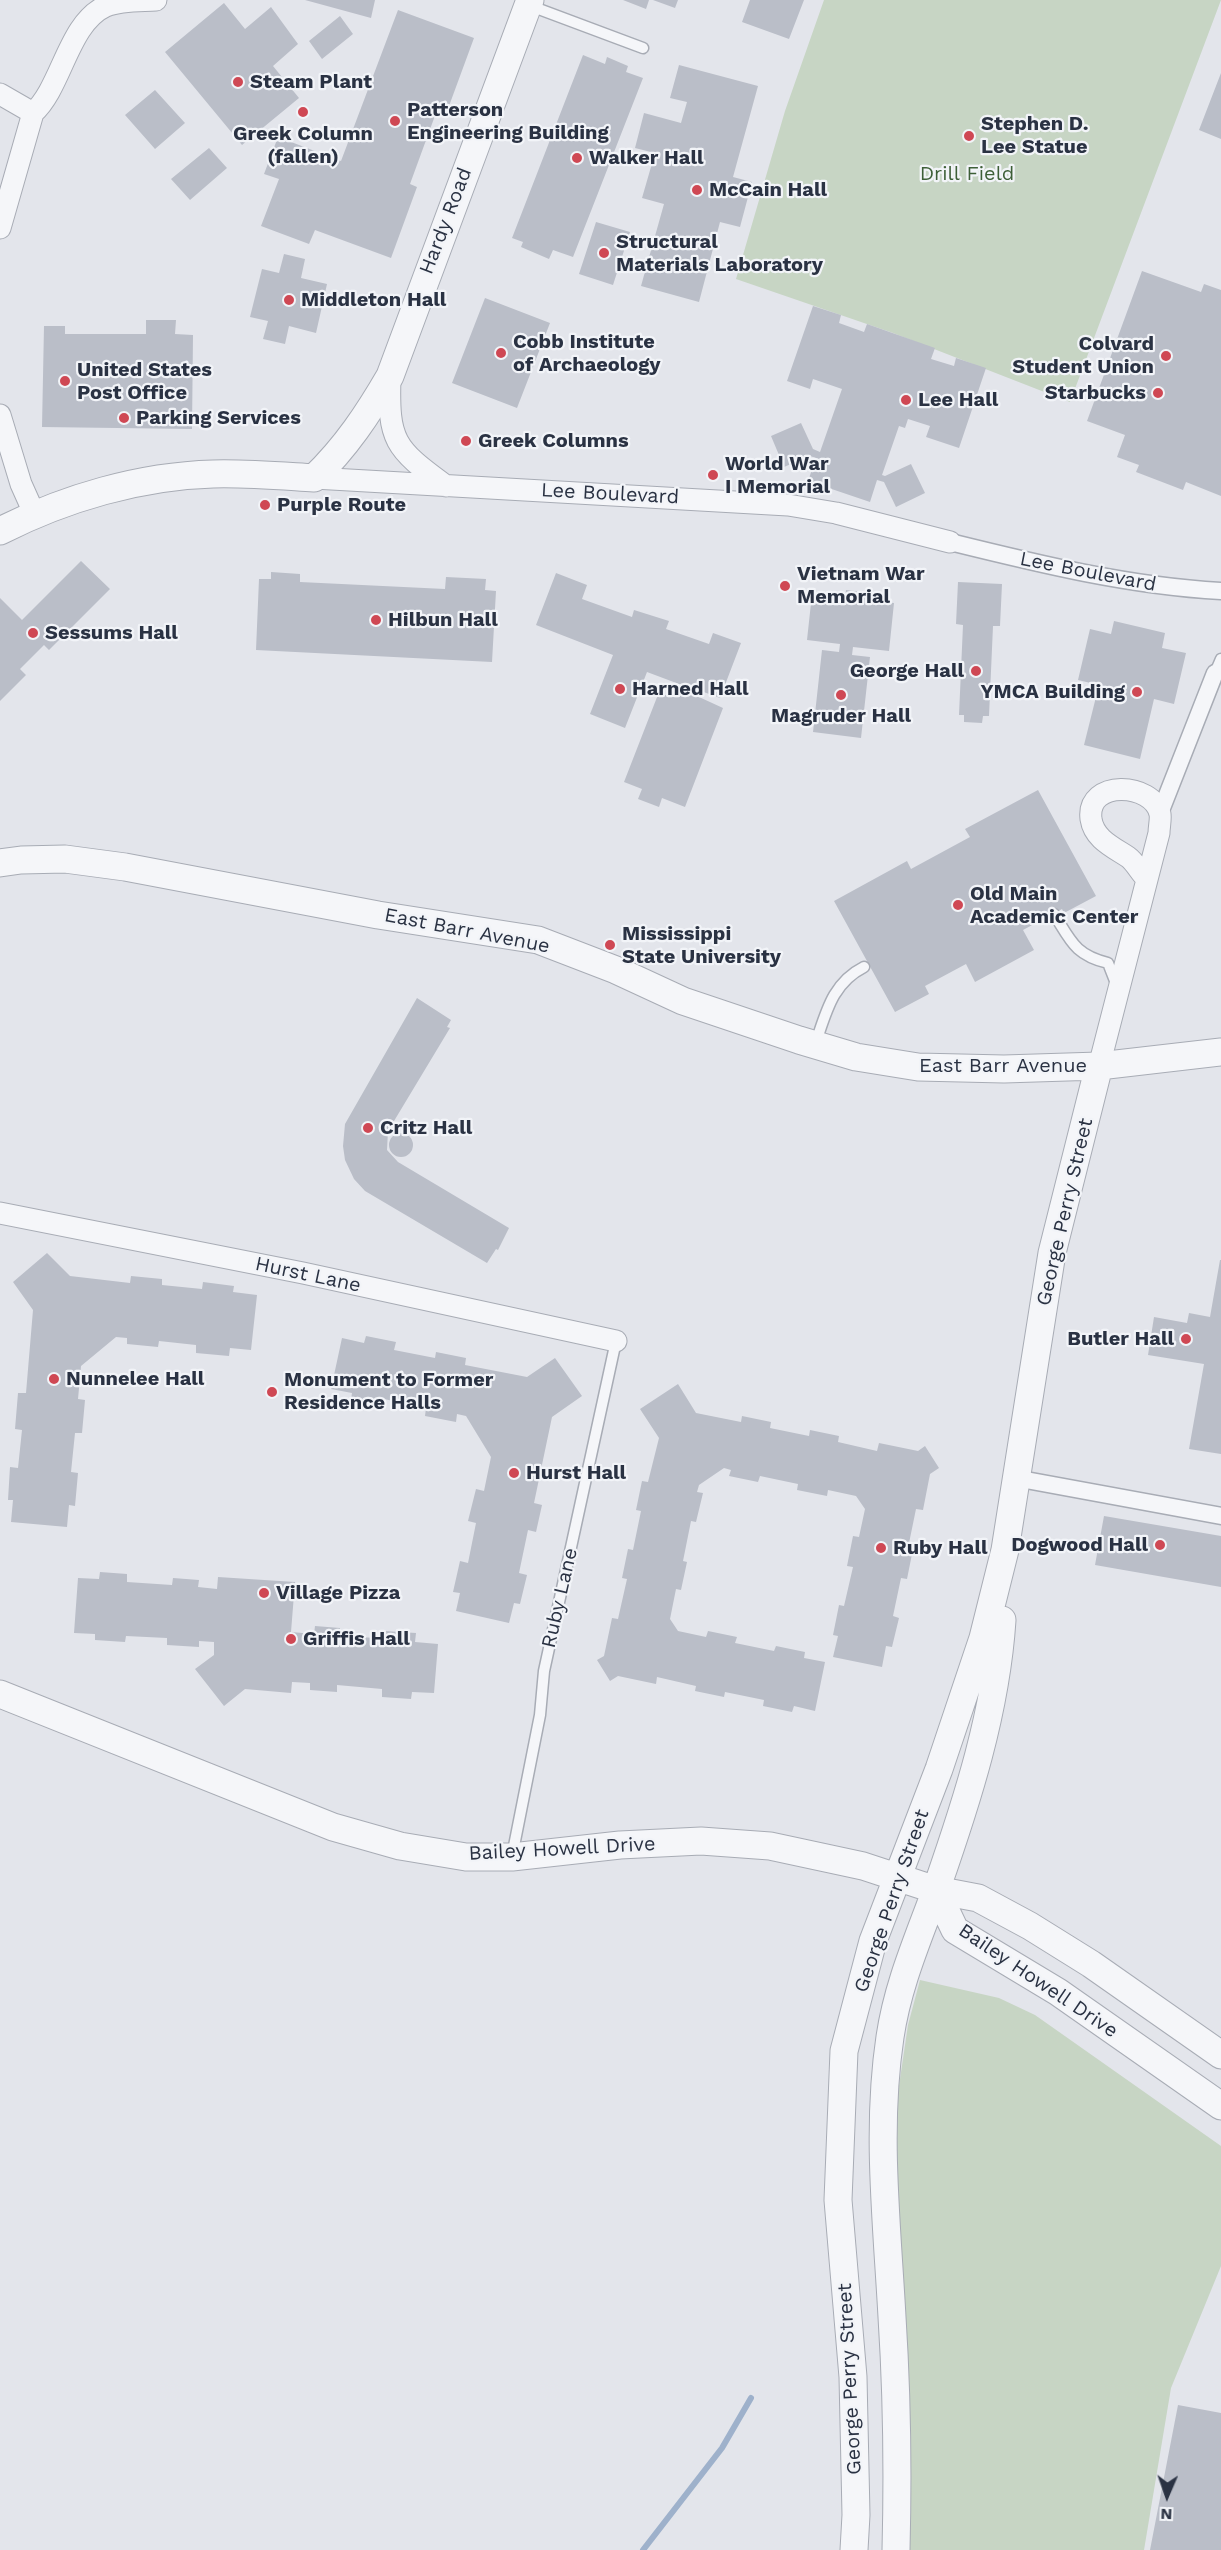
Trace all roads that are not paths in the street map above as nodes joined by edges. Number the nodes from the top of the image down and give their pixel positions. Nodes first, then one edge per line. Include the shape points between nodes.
1 (156, 0) edge
2 (524, 2) edge
3 (643, 48) dead end
4 (0, 94) edge
5 (33, 113) junction
6 (0, 228) edge
7 (390, 376) junction
8 (0, 415) edge
9 (314, 478) junction
10 (447, 486) junction
11 (34, 513) junction
12 (0, 531) edge
13 (950, 542) joint
14 (1221, 591) edge
15 (1218, 666) edge
16 (1160, 813) junction
17 (0, 863) edge
18 (1146, 878) junction
19 (1054, 914) dead end
20 (864, 967) dead end
21 (1119, 990) junction
22 (815, 1045) junction
23 (1221, 1052) edge
24 (1099, 1066) junction
25 (0, 1213) edge
26 (616, 1341) joint
27 (1015, 1478) junction
28 (1221, 1516) edge
29 (1005, 1550) junction
30 (0, 1694) edge
31 (512, 1857) junction
32 (897, 1875) junction
33 (936, 1890) junction
34 (1221, 2055) edge
35 (1221, 2106) edge
36 (854, 2550) edge
37 (896, 2550) edge

1 - 5 street via 116,3 100,9 85,25 43,104
2 - 3 lane
2 - 7 street, Hardy Road
4 - 5 street
5 - 6 street
7 - 9 street, Hardy Road via 364,420
7 - 10 street, Hardy Road via 389,418 397,439 413,462
8 - 11 street
9 - 10 street, Lee Boulevard
9 - 11 street, Lee Boulevard via 212,474 166,479 117,487
10 - 13 street, Lee Boulevard via 788,505
11 - 12 street, Lee Boulevard
13 - 14 street, Lee Boulevard via 1146,584
15 - 16 street, George Perry Street
16 - 18 street, George Perry Street via 1159,832
16 - 18 street via 1150,799 1114,789 1104,792 1095,802 1090,816 1101,839 1130,858
17 - 22 street, East Barr Avenue via 65,859 124,867 378,915 538,940 683,1001
18 - 21 street, George Perry Street
19 - 21 lane via 1073,945 1087,958 1108,963
20 - 22 lane via 849,975 833,993
21 - 24 street, George Perry Street
22 - 24 street, East Barr Avenue via 856,1057 918,1067
23 - 24 street, East Barr Avenue
24 - 27 street, George Perry Street via 1052,1253
25 - 26 street, Hurst Lane
26 - 31 lane, Ruby Lane via 544,1671 540,1715
27 - 28 street
27 - 29 street, George Perry Street
29 - 32 street, George Perry Street via 983,1638 939,1769
29 - 33 street, George Perry Street via 1001,1632 988,1720
30 - 31 street, Bailey Howell Drive via 333,1827 418,1850 466,1857
31 - 32 street, Bailey Howell Drive via 701,1841 770,1846
32 - 33 street, Bailey Howell Drive
32 - 36 street, George Perry Street via 872,1947 844,2050 838,2200 853,2377
33 - 34 street, Bailey Howell Drive via 978,1898 1030,1926
33 - 35 street, Bailey Howell Drive via 955,1930 1058,1992
33 - 37 street, George Perry Street via 906,1966 890,2036 884,2106 884,2223 899,2457

